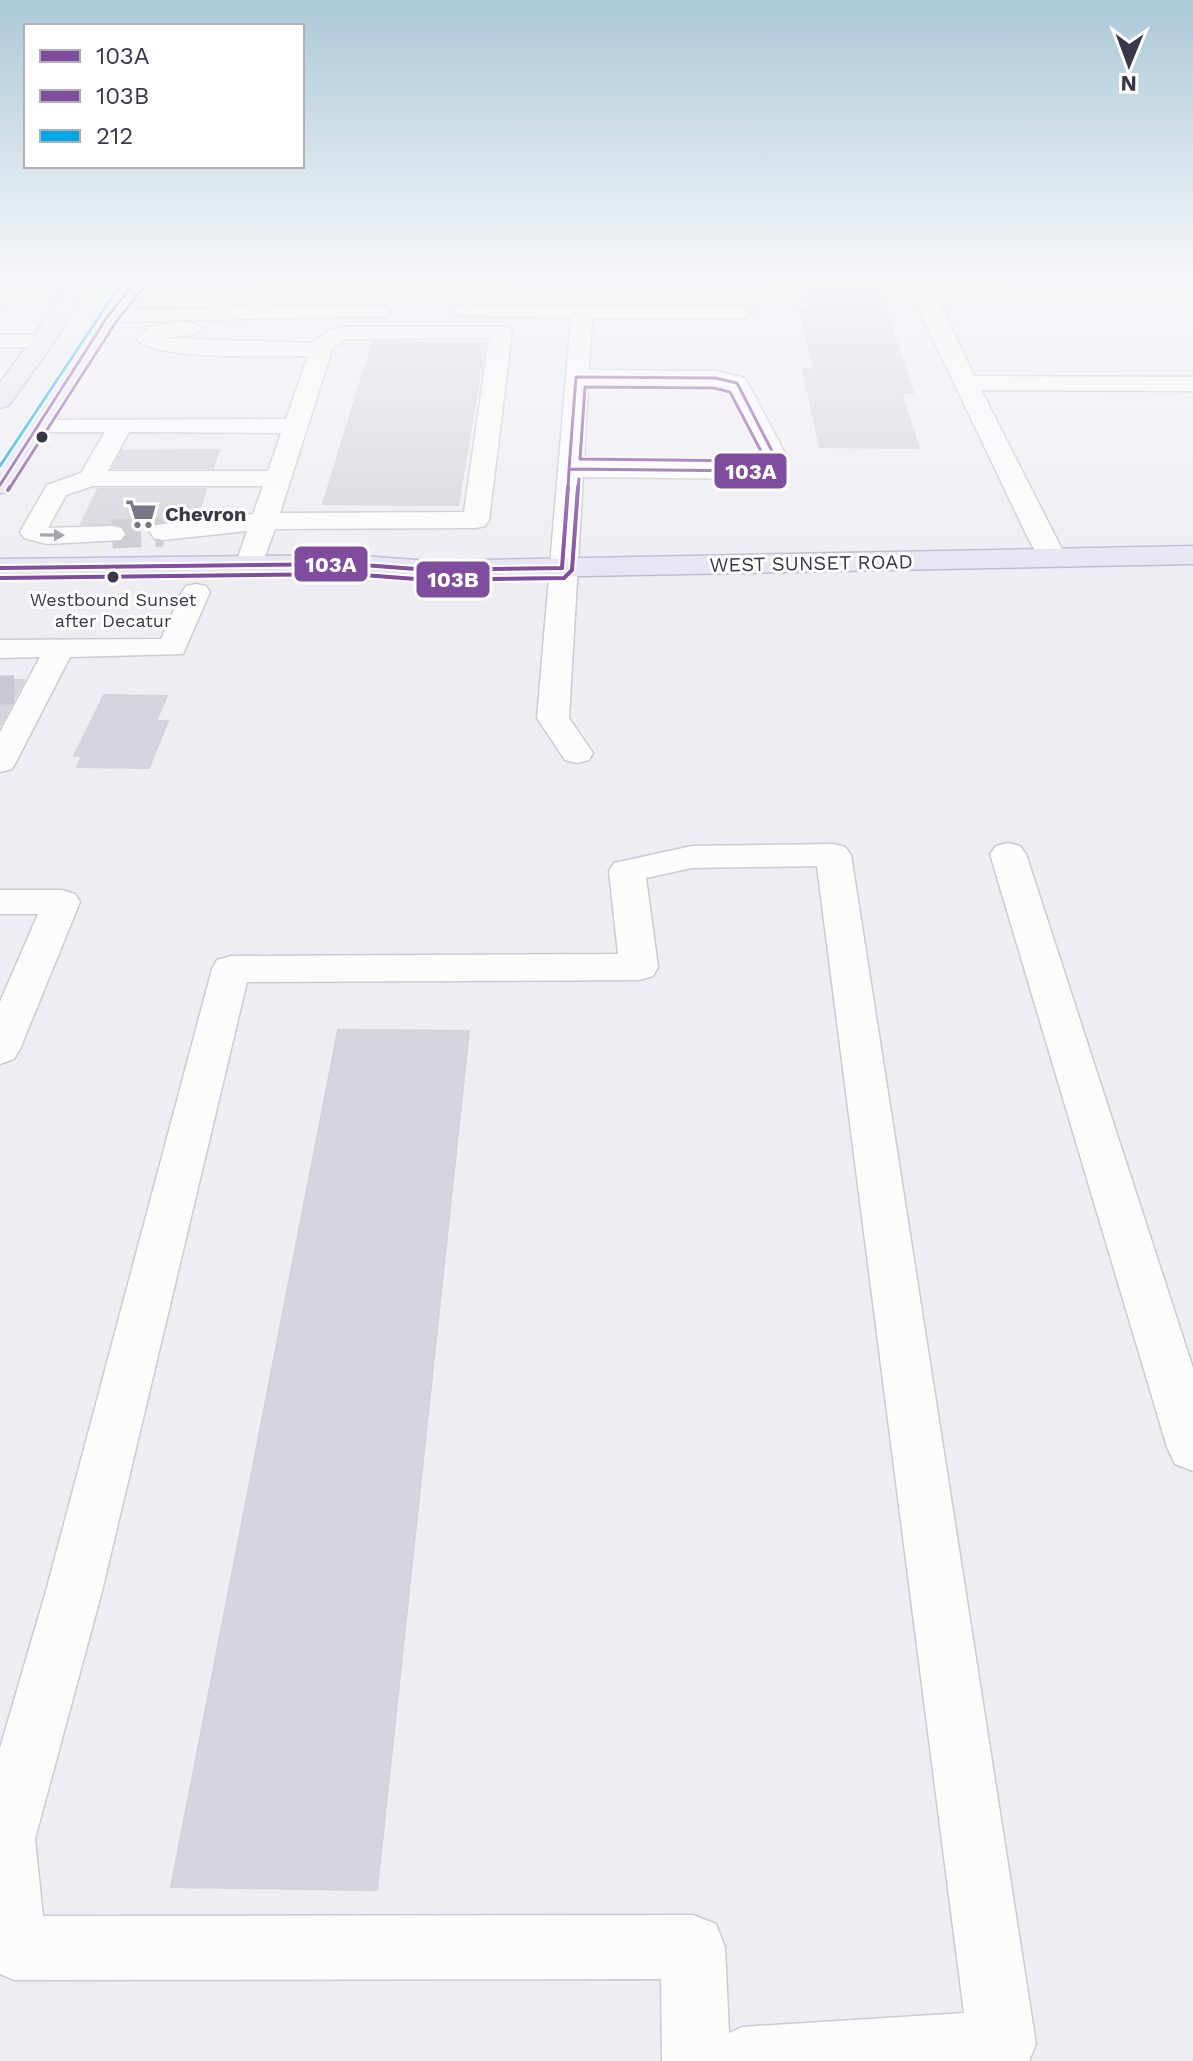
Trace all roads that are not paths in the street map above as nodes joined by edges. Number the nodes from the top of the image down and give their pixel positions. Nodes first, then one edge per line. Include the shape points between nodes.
1 (16, 378) edge
2 (69, 378) edge
3 (311, 378) edge
4 (495, 378) edge
5 (576, 378) edge
6 (587, 378) edge
7 (714, 378) edge
8 (716, 378) edge
9 (963, 378) edge
10 (966, 383) junction
11 (1193, 384) edge
12 (0, 400) edge
13 (39, 425) junction
14 (121, 425) junction
15 (295, 426) junction
16 (569, 469) junction
17 (91, 478) junction
18 (275, 479) junction
19 (0, 485) edge
20 (263, 521) junction
21 (163, 532) tunnel mouth
22 (112, 534) tunnel mouth
23 (1193, 555) edge
24 (1052, 557) junction
25 (249, 566) junction
26 (0, 568) edge
27 (562, 568) junction
28 (429, 570) junction
29 (196, 592) junction
30 (0, 596) edge
31 (60, 648) junction
32 (0, 649) tunnel mouth
33 (12, 726) edge
34 (577, 753) dead end
35 (1008, 854) dead end
36 (0, 902) edge
37 (0, 1049) edge
38 (1193, 1447) edge
39 (696, 2061) edge
40 (742, 2061) edge

1 - 12 main road
2 - 13 main road
3 - 15 street
4 - 20 street via 476,520
5 - 16 street
6 - 7 street via 676,388
8 - 16 street via 737,383 774,455 769,466 722,482 678,459
9 - 10 street
10 - 11 street
10 - 24 street
13 - 14 street
13 - 19 main road
14 - 15 street
14 - 17 street
15 - 18 street
16 - 27 street
17 - 18 street
17 -> 22 street via 56,490 33,532
18 - 20 street
20 - 21 street
20 - 25 street
23 - 24 main road, WEST SUNSET ROAD
24 - 27 main road, WEST SUNSET ROAD
25 - 26 main road, WEST SUNSET ROAD
25 - 28 main road, WEST SUNSET ROAD via 350,564
27 - 28 main road, WEST SUNSET ROAD
27 - 34 street via 553,718
28 - 29 main road, WEST SUNSET ROAD via 344,589
29 - 30 main road, WEST SUNSET ROAD
29 - 31 street via 172,648
31 - 32 street
31 - 33 street
35 - 38 street
36 - 37 street via 62,902
39 - 40 street via 693,1947 14,1948 4,1839 74,1591 231,969 639,967 627,871 692,857 833,855 1002,2044

